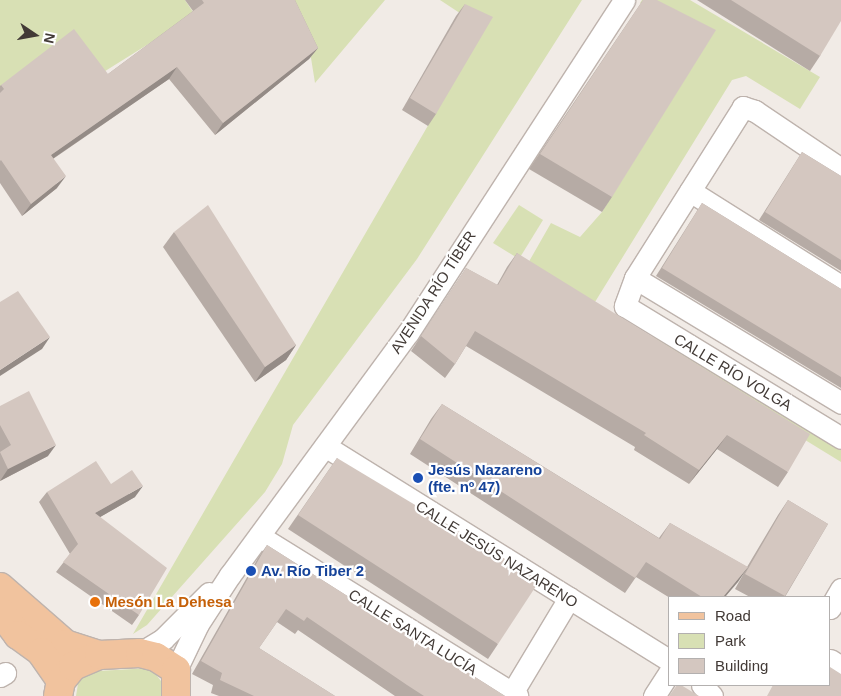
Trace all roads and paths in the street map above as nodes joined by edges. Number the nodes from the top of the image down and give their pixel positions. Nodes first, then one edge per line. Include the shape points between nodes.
1 (624, 0) edge
2 (841, 168) edge
3 (690, 191) junction
4 (634, 278) junction
5 (841, 286) edge
6 (841, 403) edge
7 (841, 438) edge
8 (325, 446) junction
9 (259, 536) junction
10 (230, 575) junction
11 (0, 587) edge
12 (841, 589) edge
13 (569, 598) junction
14 (831, 606) edge
15 (0, 611) edge
16 (9, 629) edge
17 (140, 653) junction
18 (99, 655) junction
19 (668, 660) edge
20 (668, 674) edge
21 (176, 683) edge
22 (703, 686) edge
23 (59, 692) edge
24 (515, 694) edge
25 (654, 696) edge
26 (712, 696) edge

1 - 8 street, AVENIDA RÍO TÍBER via 408,333
2 - 3 street via 755,111 743,107
3 - 4 street
3 - 5 street
4 - 6 street, CALLE RÍO VOLGA
4 - 7 street, CALLE RÍO VOLGA via 625,306
8 - 9 street, AVENIDA RÍO TÍBER
8 - 13 street, CALLE JESÚS NAZARENO
9 - 10 street, AVENIDA RÍO TÍBER
9 - 24 street, CALLE SANTA LUCÍA
10 - 17 street, AVENIDA RÍO TÍBER via 163,639
10 - 21 street, AVENIDA RÍO TÍBER via 198,624
11 - 18 main road via 65,644
12 - 14 street
13 - 19 street, CALLE JESÚS NAZARENO
13 - 24 street
15 - 16 main road
16 - 23 main road via 40,652
17 - 18 main road
17 - 21 main road via 156,658
18 - 23 main road via 73,666
20 - 25 street
22 - 26 street

